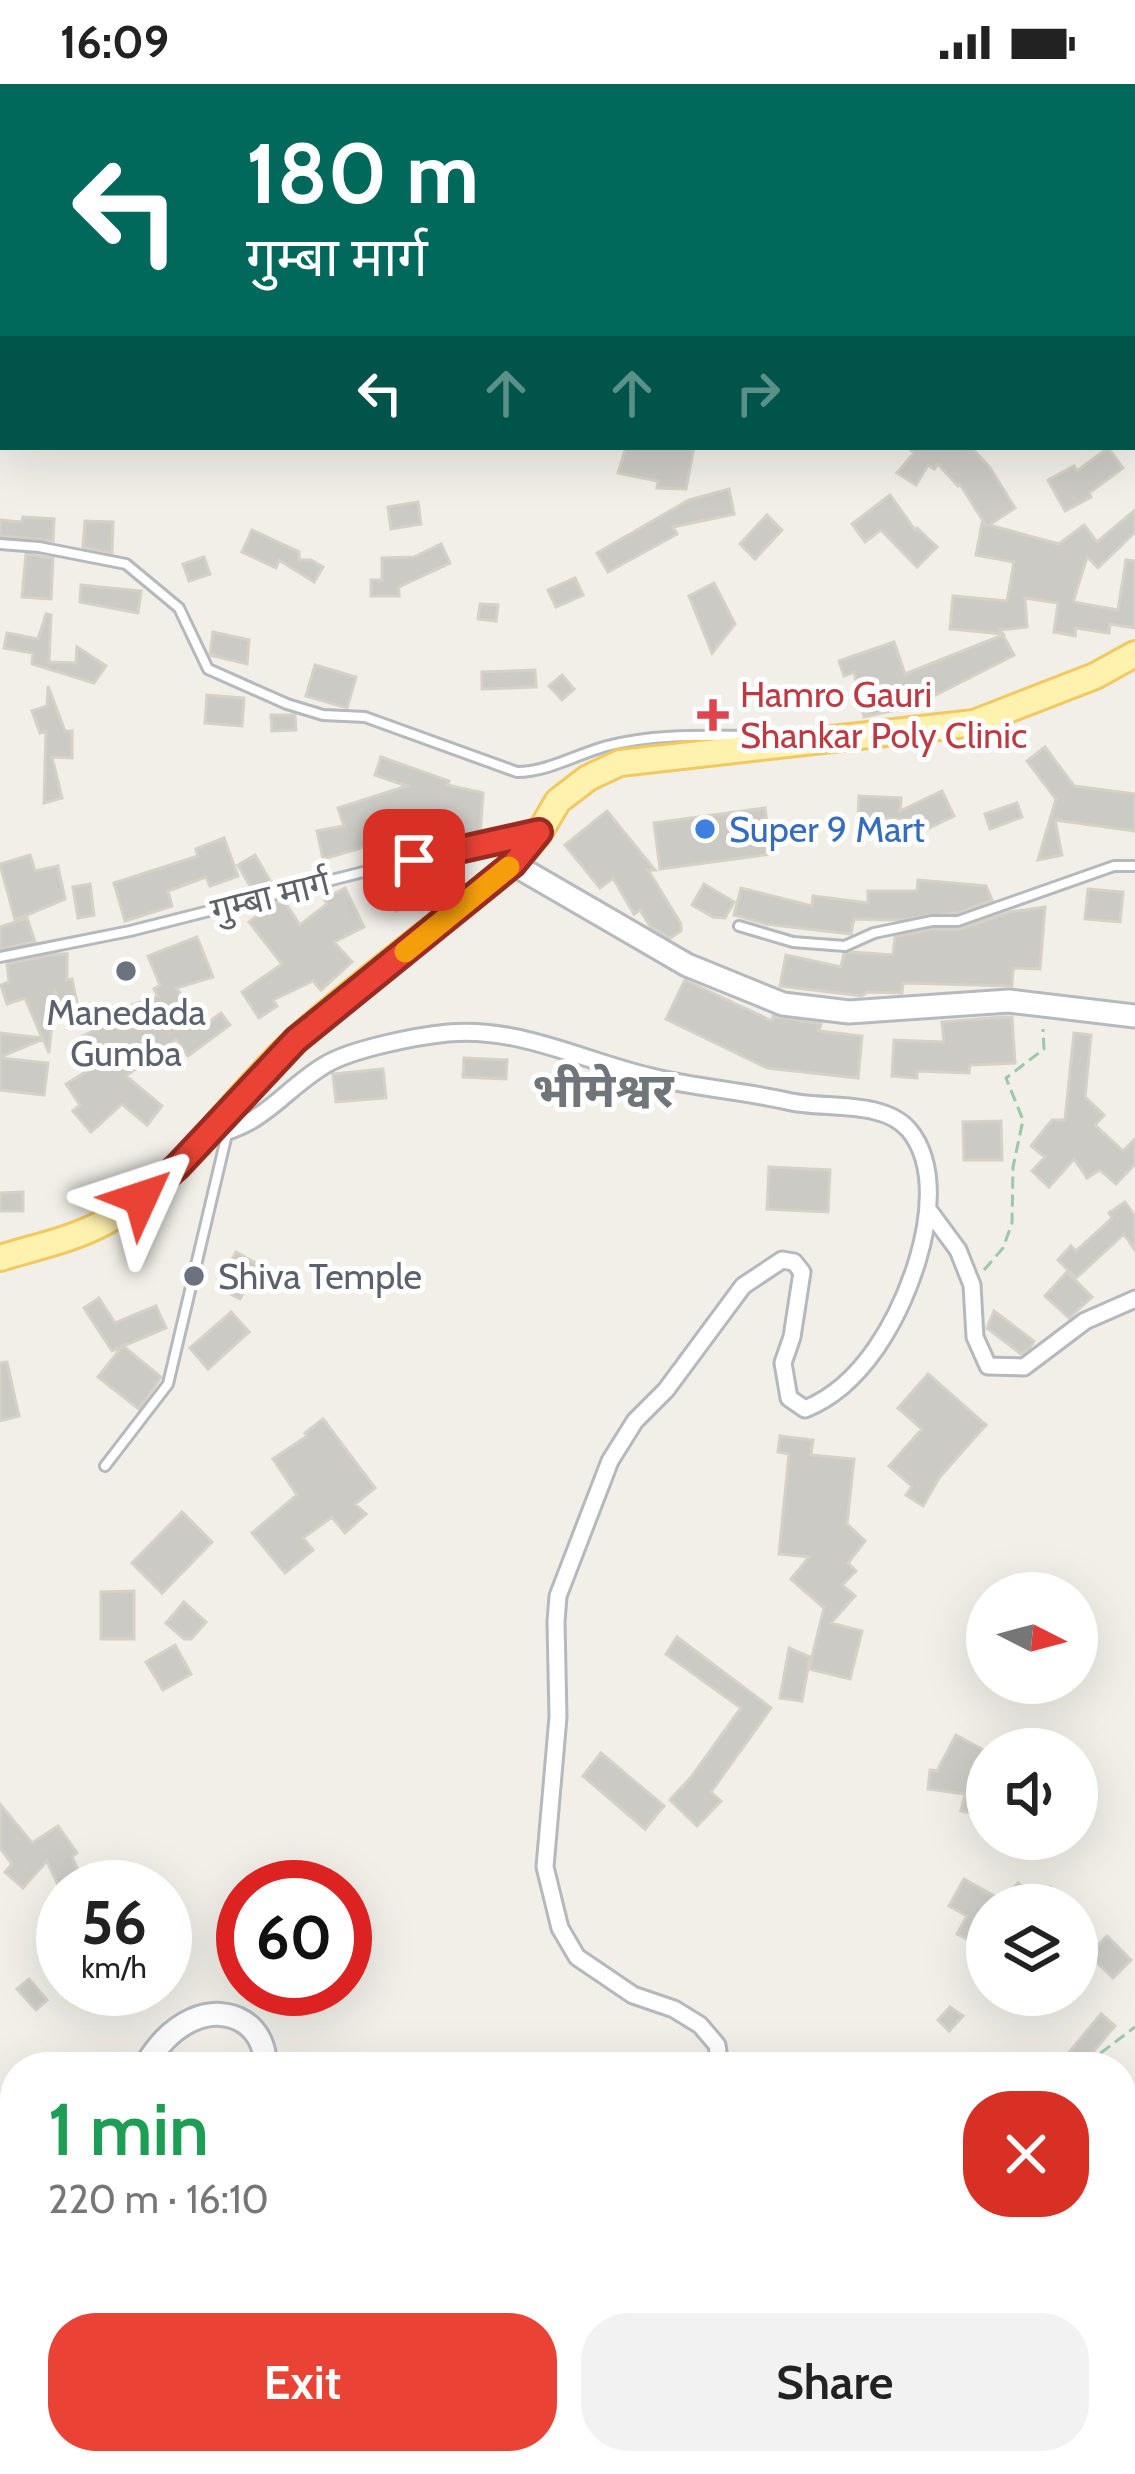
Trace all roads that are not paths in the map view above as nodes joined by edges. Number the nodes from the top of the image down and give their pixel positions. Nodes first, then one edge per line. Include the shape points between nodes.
1 (0, 544) edge
2 (1135, 654) edge
3 (803, 744) junction
4 (539, 832) junction
5 (513, 864) junction
6 (1135, 866) edge
7 (739, 926) dead end
8 (0, 957) edge
9 (1135, 1016) edge
10 (215, 1134) junction
11 (930, 1212) junction
12 (0, 1258) edge
13 (1135, 1299) edge
14 (105, 1466) dead end
15 (154, 2052) edge
16 (265, 2052) edge
17 (718, 2052) edge

1 - 3 lane via 126,564 179,608 208,669 322,716 365,717 517,772 653,736
2 - 3 main road via 974,722
3 - 4 main road via 620,763 558,801
4 - 5 main road
4 - 8 lane, गुम्बा मार्ग
5 - 9 main road via 686,965 784,1004 849,1012 974,1000
5 - 10 main road via 296,1040
6 - 7 lane via 845,946
10 - 11 street via 268,1112 326,1064 450,1033 517,1038 651,1077 885,1115 908,1128 920,1152
10 - 12 main road via 107,1221
10 - 14 lane via 168,1384
11 - 13 street via 972,1285 976,1337 988,1366 1024,1367 1084,1321
11 - 17 street via 912,1279 886,1331 844,1389 825,1401 805,1408 789,1398 783,1363 802,1272 782,1260 743,1286 610,1461 558,1596 545,1867 560,1928 577,1957 633,1995 700,2025
15 - 16 main road via 191,2020 212,2014 244,2019

